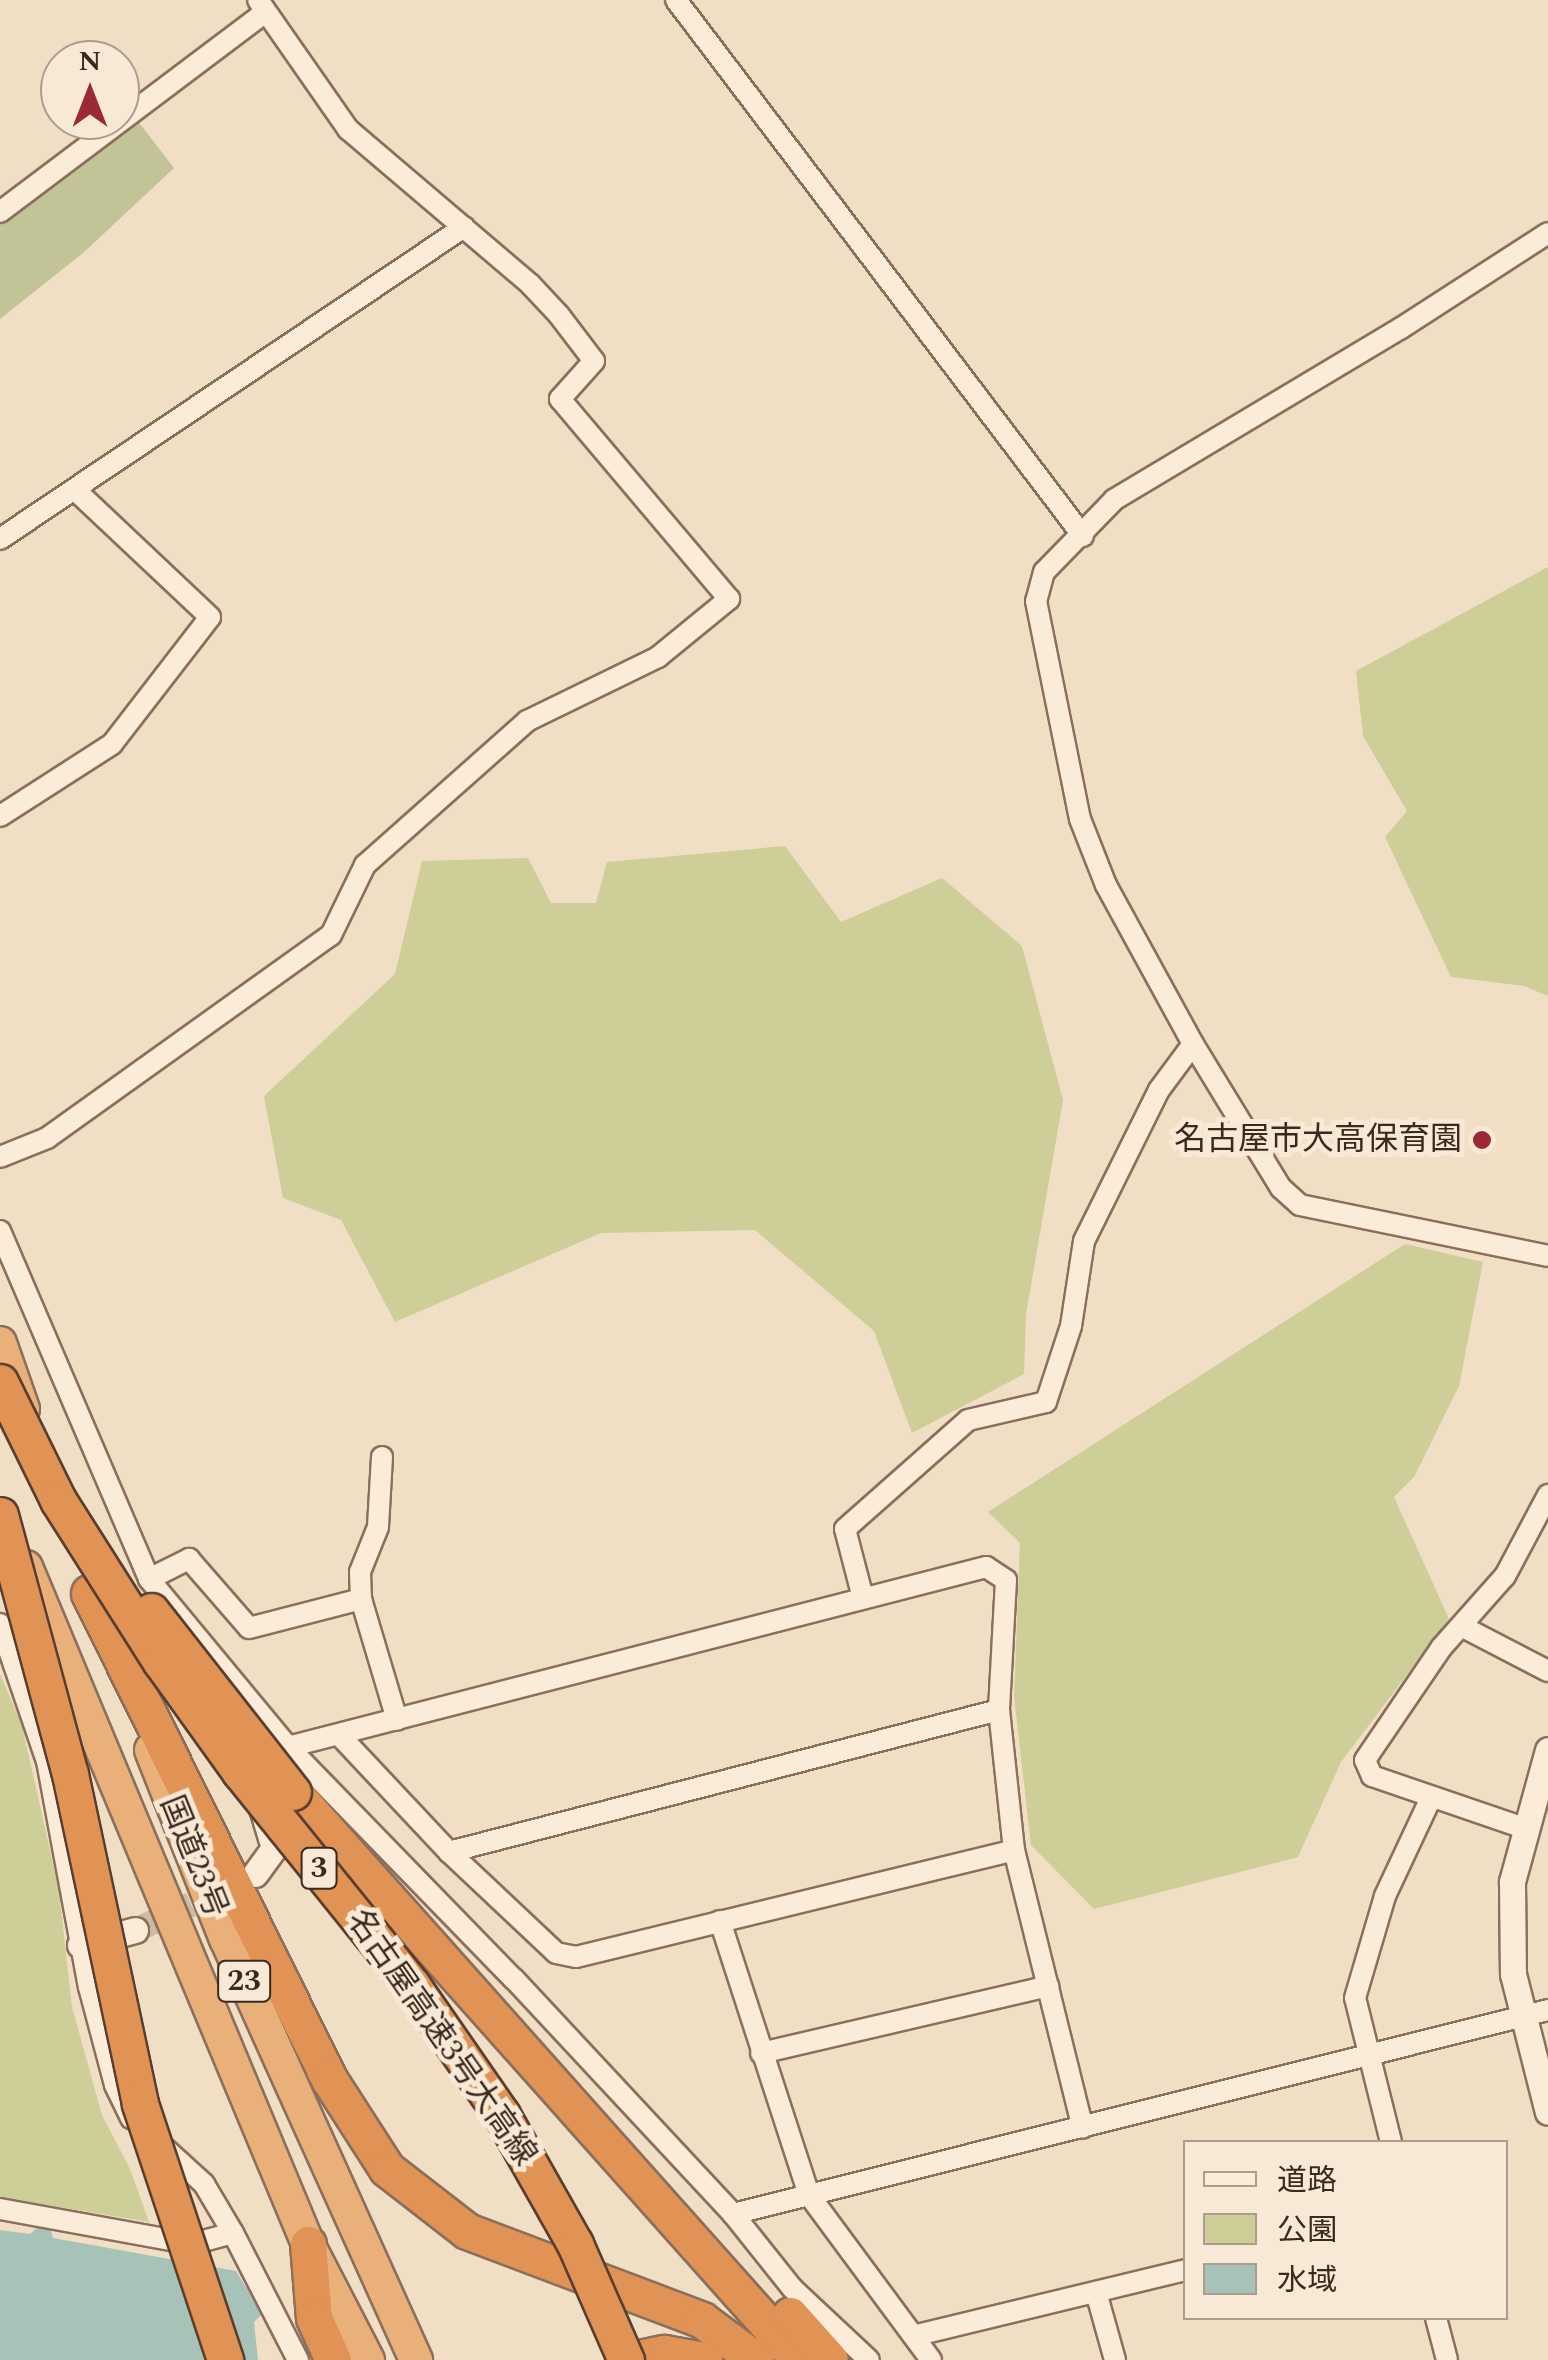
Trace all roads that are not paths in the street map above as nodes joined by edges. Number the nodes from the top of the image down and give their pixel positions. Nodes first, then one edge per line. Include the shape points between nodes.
1 (676, 0) edge
2 (262, 6) edge
3 (0, 212) edge
4 (464, 228) junction
5 (1548, 232) edge
6 (76, 490) junction
7 (1083, 536) junction
8 (0, 540) edge
9 (0, 816) edge
10 (1193, 1044) junction
11 (0, 1157) edge
12 (0, 1231) edge
13 (1548, 1256) edge
14 (0, 1343) edge
15 (0, 1382) edge
16 (382, 1457) dead end
17 (1548, 1495) edge
18 (0, 1503) edge
19 (0, 1515) edge
20 (89, 1552) junction
21 (149, 1579) junction
22 (89, 1594) junction
23 (863, 1598) junction
24 (361, 1599) junction
25 (0, 1624) edge
26 (1464, 1628) junction
27 (1548, 1672) edge
28 (998, 1710) junction
29 (397, 1720) junction
30 (340, 1736) junction
31 (288, 1747) junction
32 (1548, 1750) edge
33 (1430, 1800) junction
34 (1524, 1828) junction
35 (1014, 1850) junction
36 (449, 1852) junction
37 (255, 1874) dead end
38 (720, 1921) junction
39 (135, 1930) tunnel mouth
40 (80, 1945) junction
41 (1048, 1986) junction
42 (1536, 2013) edge
43 (761, 2053) junction
44 (1369, 2056) junction
45 (1548, 2112) edge
46 (1083, 2128) junction
47 (1390, 2140) edge
48 (656, 2179) junction
49 (809, 2194) junction
50 (0, 2208) edge
51 (733, 2214) junction
52 (233, 2232) junction
53 (308, 2244) junction
54 (1183, 2271) edge
55 (1096, 2292) junction
56 (1437, 2320) edge
57 (917, 2336) junction
58 (225, 2360) edge
59 (298, 2360) edge
60 (333, 2360) edge
61 (368, 2360) edge
62 (416, 2360) edge
63 (628, 2360) edge
64 (704, 2360) edge
65 (756, 2360) edge
66 (799, 2360) edge
67 (830, 2360) edge
68 (870, 2360) edge
69 (931, 2360) edge
70 (1116, 2360) edge
71 (1447, 2360) edge

1 - 7 street
2 - 3 street
2 - 4 street via 348,129
4 - 6 street
4 - 11 street via 530,284 594,361 560,399 729,599 658,657 527,721 365,866 330,935 48,1138
5 - 7 street via 1114,500
6 - 8 street
6 - 9 street via 210,617 112,744
7 - 10 street via 1044,572 1036,600 1058,726 1073,766 1080,818 1106,885
10 - 13 street via 1282,1188 1300,1205
10 - 23 street via 1159,1090 1084,1242 1072,1326 1046,1402 968,1420 845,1528
12 - 21 street
14 - 22 highway, 国道23号 / 23
15 - 20 highway, 名古屋高速3号大高線 / 3, bridge
16 - 24 street via 378,1527 360,1572
17 - 26 street via 1505,1576
18 - 53 highway, 国道23号 / 23
19 - 58 highway, bridge via 70,1774 140,2104
20 - 48 highway, bridge via 145,1603 293,1792
20 - 63 highway, 名古屋高速3号大高線 / 3, bridge via 240,1772 401,1972 502,2115 575,2244
21 - 24 street via 189,1559 249,1628
21 - 31 street
22 - 62 highway, 国道23号 / 23 via 226,1939
22 - 65 highway via 329,2079 387,2169 468,2231 702,2320
23 - 28 street via 986,1567 1006,1580
23 - 29 street
24 - 29 street
25 - 40 street via 47,1760
26 - 27 street
26 - 33 street via 1441,1648 1365,1760 1372,1776
28 - 35 street
28 - 36 street
29 - 30 street
30 - 31 street
30 - 36 street
31 - 37 street via 247,1757 274,1848
31 - 51 street
32 - 34 street
33 - 34 street
33 - 44 street via 1384,1896 1355,1998
34 - 42 street via 1512,1882 1513,1974
35 - 38 street
35 - 41 street
36 - 38 street via 556,1953 576,1956
38 - 43 street
39 - 40 street
40 - 52 street via 115,2084 130,2117 204,2184
41 - 43 street
41 - 46 street
42 - 44 street
42 - 45 street
43 - 49 street
44 - 46 street
44 - 47 street
46 - 49 street
48 - 66 highway
48 - 67 highway
49 - 51 street
49 - 57 street
50 - 52 street via 192,2244
51 - 68 street via 792,2288
52 - 59 street
53 - 60 highway via 314,2318
53 - 61 highway, 国道23号 / 23
54 - 55 street
55 - 57 street
55 - 70 street
56 - 71 street
57 - 69 street
63 - 64 highway via 664,2353

